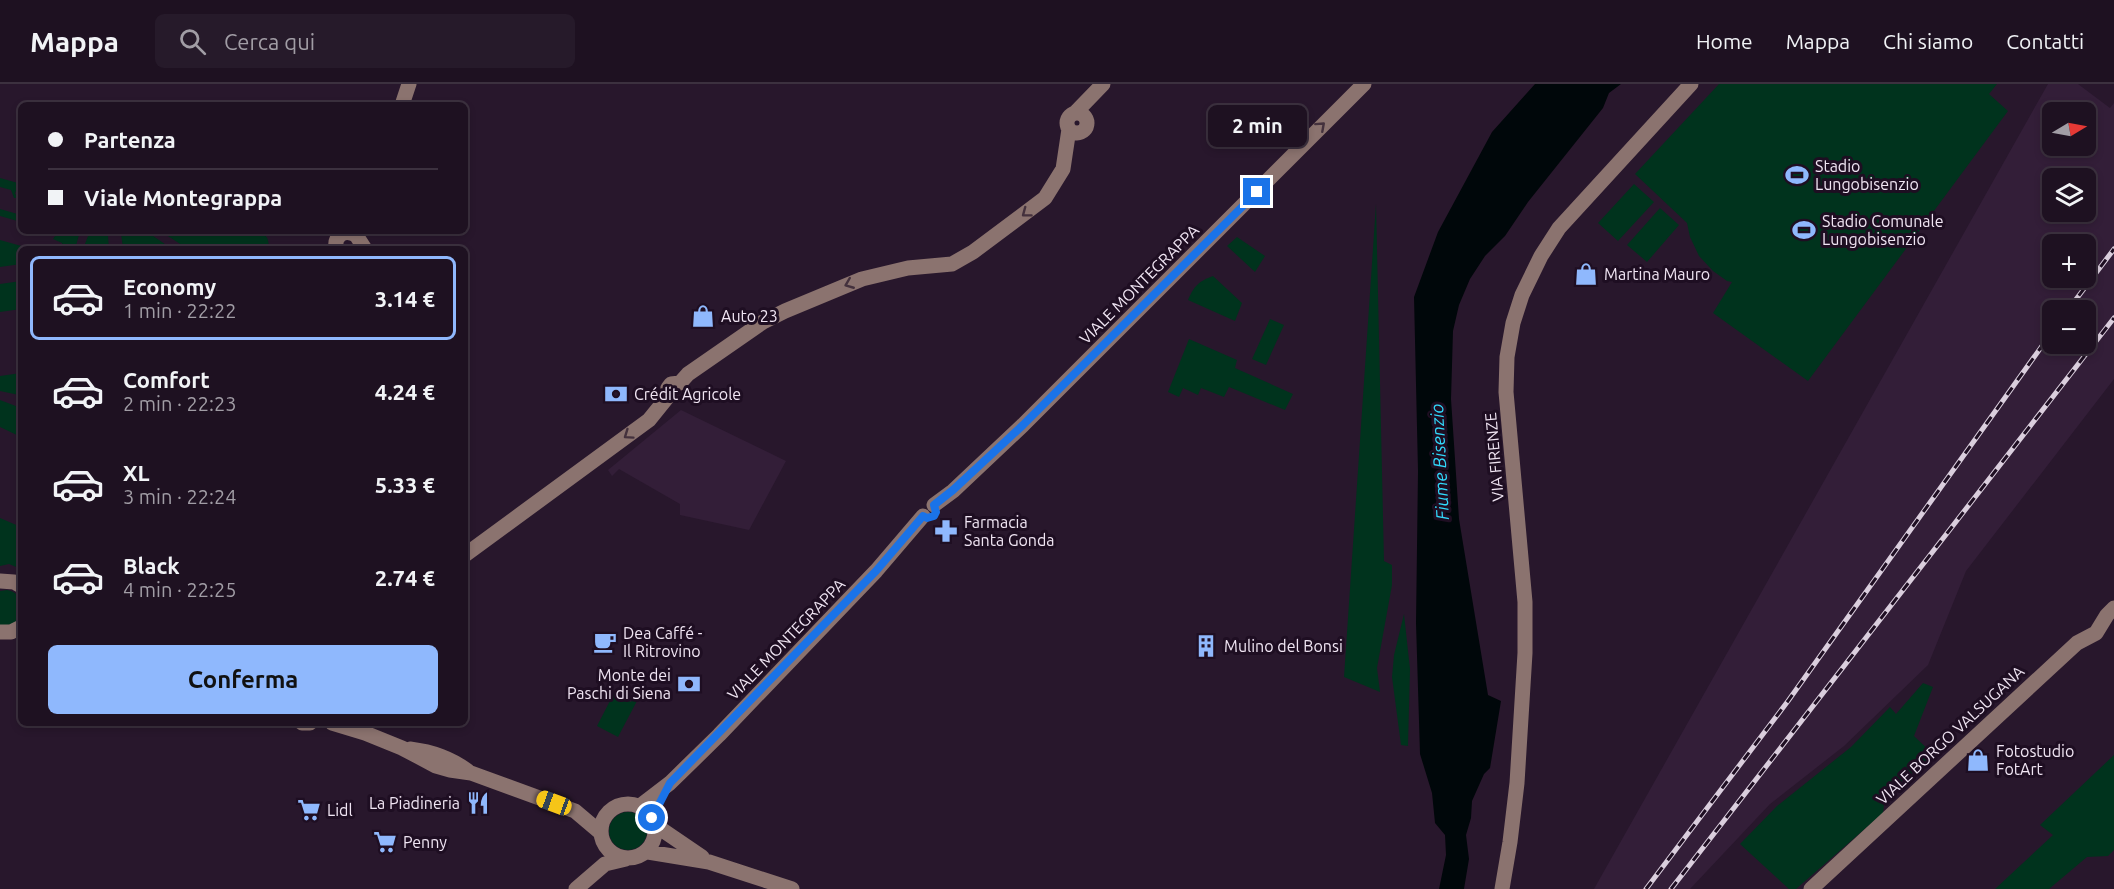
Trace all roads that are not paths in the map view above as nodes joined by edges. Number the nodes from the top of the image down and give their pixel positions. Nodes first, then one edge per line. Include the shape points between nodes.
1 (409, 84) edge
2 (1364, 84) edge
3 (1691, 84) edge
4 (1102, 85) edge
5 (403, 102) edge
6 (468, 553) edge
7 (0, 581) edge
8 (18, 585) edge
9 (2111, 611) edge
10 (18, 629) edge
11 (1, 636) edge
12 (342, 726) edge
13 (354, 726) edge
14 (365, 733) junction
15 (670, 783) junction
16 (640, 806) junction
17 (575, 811) junction
18 (610, 811) junction
19 (654, 821) junction
20 (602, 839) junction
21 (648, 852) junction
22 (626, 859) junction
23 (709, 862) junction
24 (581, 884) edge
25 (792, 889) edge
26 (1502, 889) edge
27 (1810, 889) edge

1 - 5 street
15 -> 2 street, VIALE MONTEGRAPPA via 876,571 923,516 934,516 934,505 1023,425
3 - 26 street, VIA FIRENZE via 1559,228 1531,274 1513,323 1506,392 1525,602 1525,653 1517,783
4 -> 6 street via 1068,117 1063,170 1045,198 996,236 952,264 908,268 862,279 763,322 688,374 649,420
7 - 8 street
9 - 27 street, VIALE BORGO VALSUGANA via 2096,633 2077,643
10 - 11 street
12 - 14 street
13 - 14 street
14 - 17 street via 402,748 453,760 471,773
15 - 16 street
15 - 19 street
16 - 18 street via 624,804
16 - 19 street
17 - 18 street
17 - 20 street
18 - 20 street via 602,825
19 - 21 street via 654,841
19 - 23 street
20 - 22 street via 617,856
20 - 24 street
21 - 22 street
21 - 23 street
22 - 24 street via 605,864
23 - 25 street

